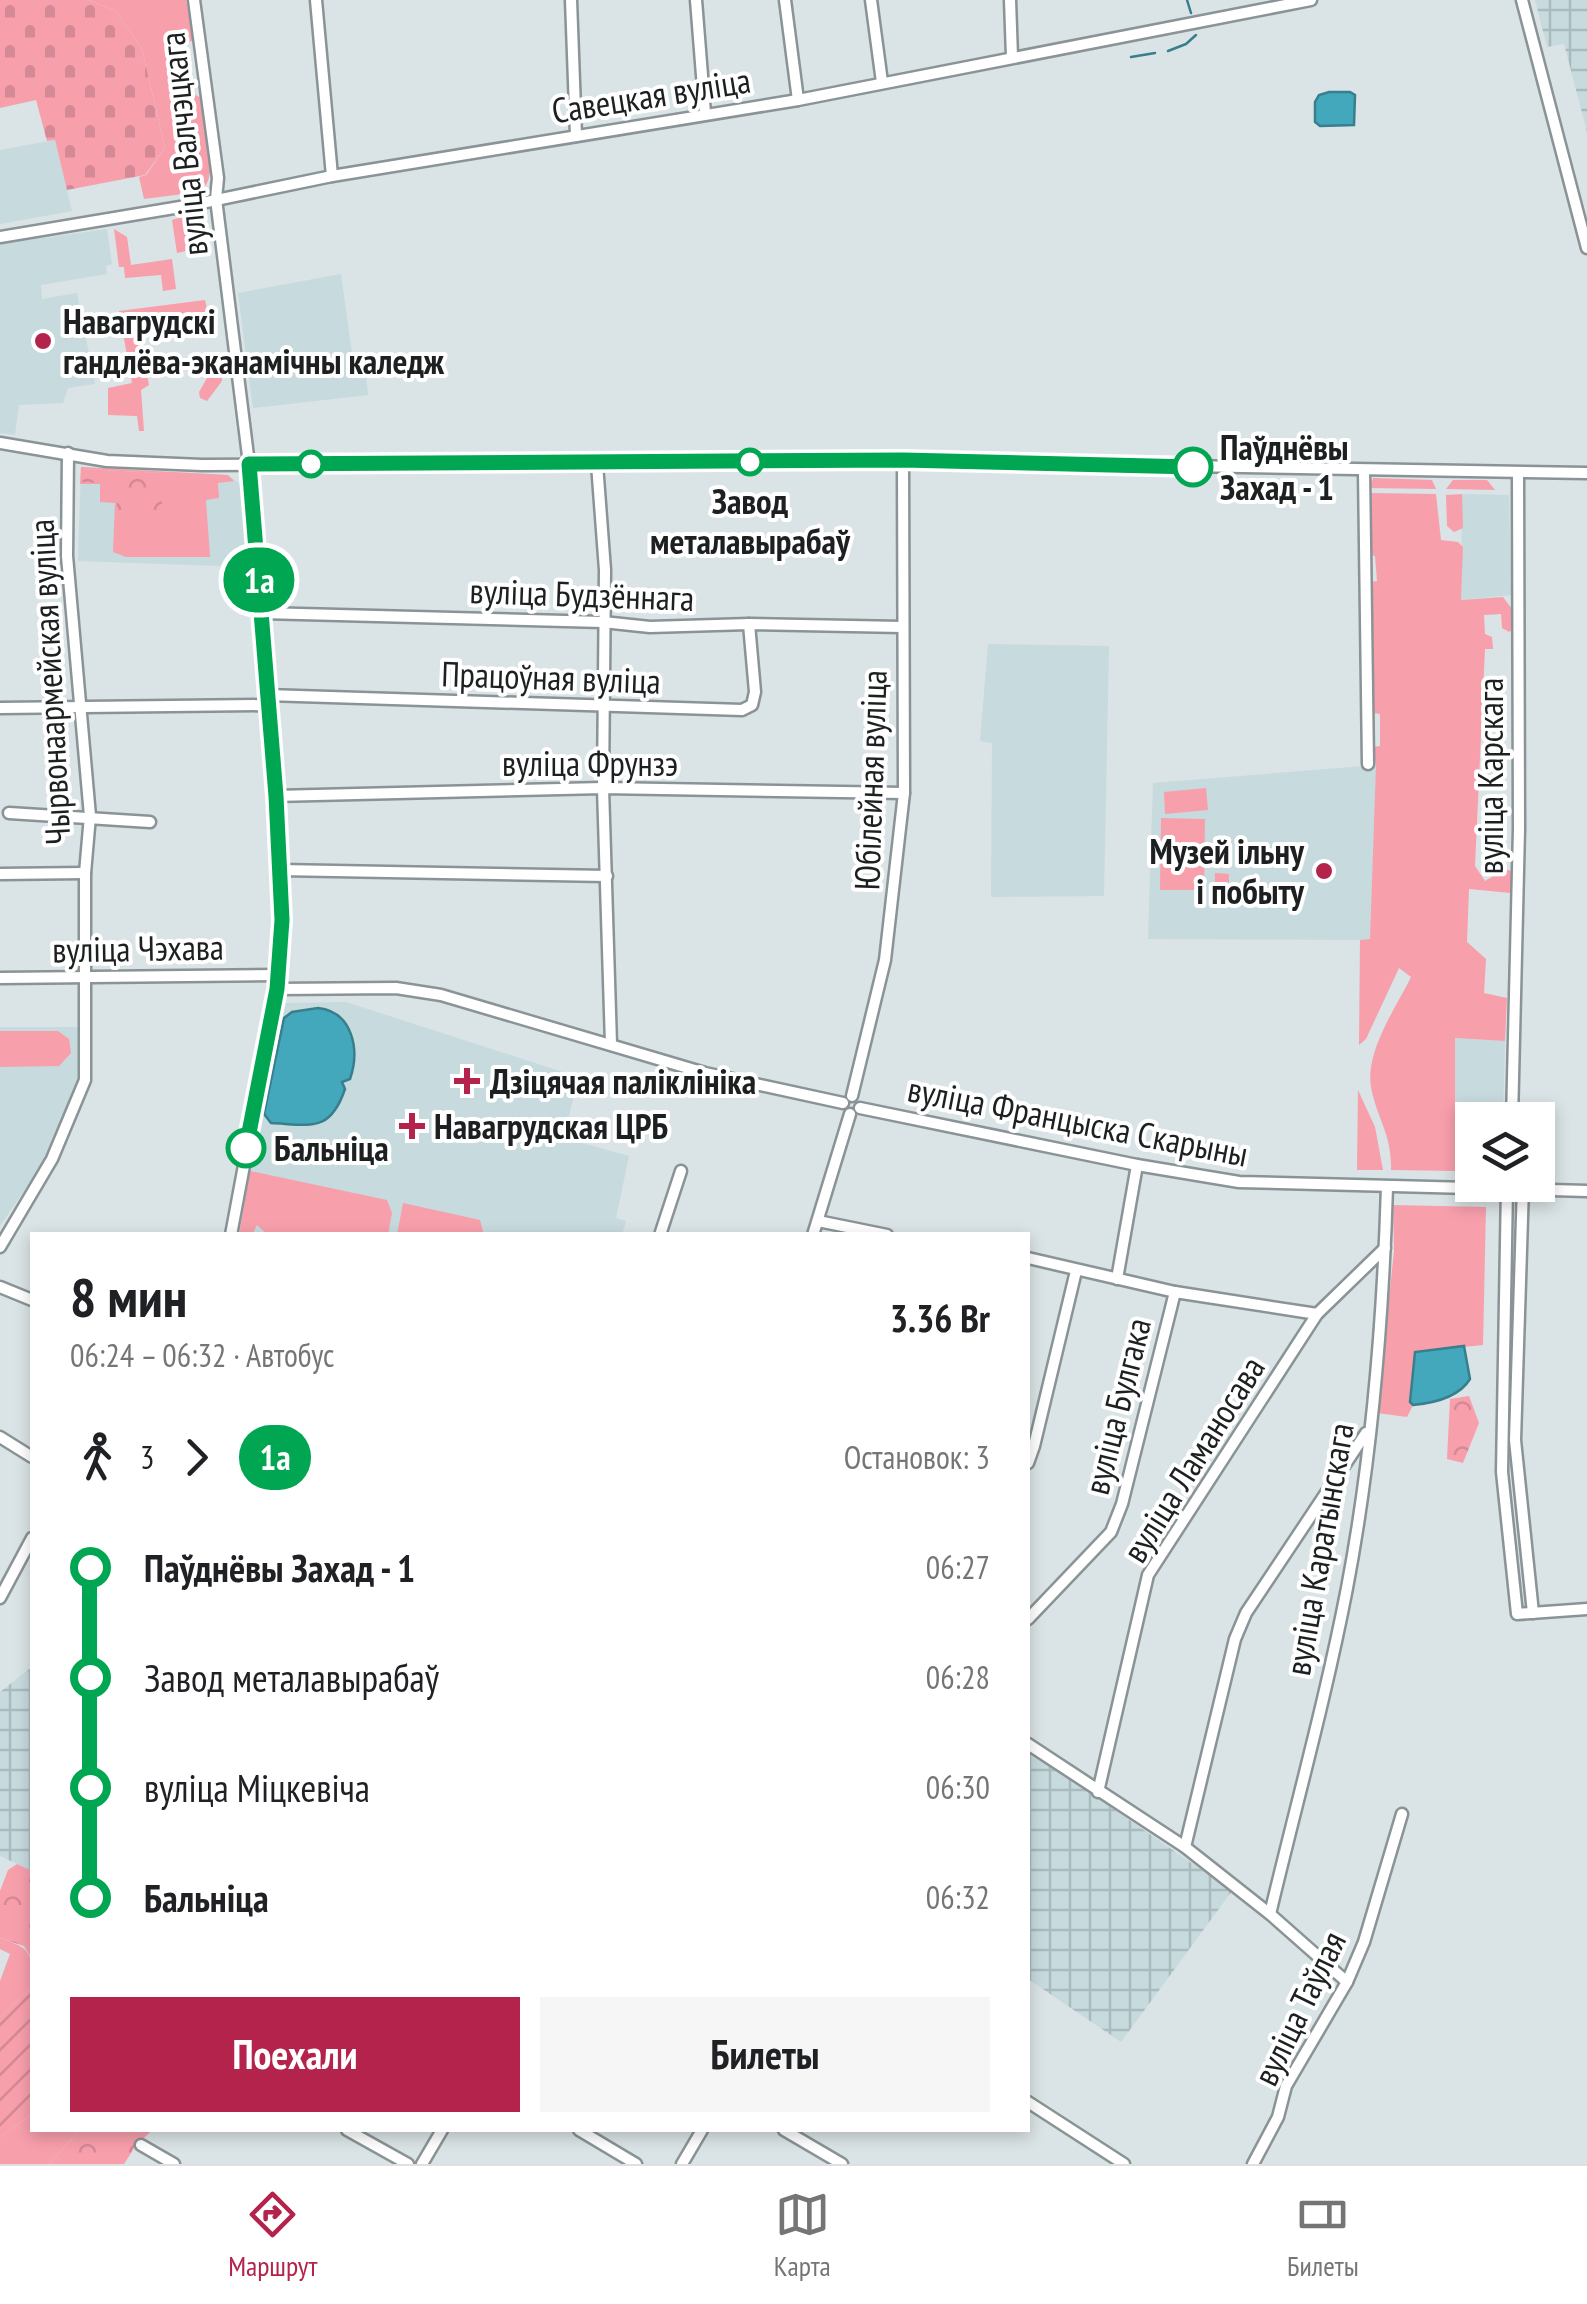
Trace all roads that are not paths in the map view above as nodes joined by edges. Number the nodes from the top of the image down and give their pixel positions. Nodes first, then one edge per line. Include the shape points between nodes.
1 (194, 0) edge
2 (316, 0) edge
3 (570, 0) edge
4 (696, 0) edge
5 (785, 0) edge
6 (870, 0) edge
7 (1010, 0) edge
8 (1310, 0) edge
9 (1522, 0) edge
10 (1012, 57) junction
11 (882, 82) junction
12 (798, 100) junction
13 (705, 113) junction
14 (576, 136) junction
15 (332, 176) junction
16 (216, 199) junction
17 (0, 238) edge
18 (1587, 248) edge
19 (0, 443) edge
20 (68, 453) junction
21 (903, 460) junction
22 (249, 464) junction
23 (598, 464) junction
24 (1364, 472) junction
25 (1518, 473) junction
26 (1587, 473) edge
27 (262, 613) junction
28 (603, 622) junction
29 (750, 624) junction
30 (902, 627) junction
31 (267, 700) junction
32 (602, 707) junction
33 (0, 708) edge
34 (80, 708) junction
35 (1368, 764) dead end
36 (603, 788) junction
37 (904, 792) junction
38 (276, 796) junction
39 (9, 813) dead end
40 (90, 816) junction
41 (150, 822) dead end
42 (280, 870) junction
43 (85, 873) junction
44 (0, 874) edge
45 (607, 876) junction
46 (277, 975) junction
47 (85, 976) junction
48 (0, 978) edge
49 (277, 989) junction
50 (611, 1044) junction
51 (848, 1100) junction
52 (1515, 1102) edge
53 (855, 1111) junction
54 (1137, 1165) junction
55 (681, 1171) dead end
56 (1455, 1187) edge
57 (1387, 1188) junction
58 (1555, 1189) edge
59 (1587, 1191) edge
60 (1507, 1202) edge
61 (1523, 1202) edge
62 (818, 1221) junction
63 (232, 1232) edge
64 (661, 1232) edge
65 (814, 1232) edge
66 (871, 1232) edge
67 (0, 1248) edge
68 (1385, 1248) junction
69 (1030, 1258) edge
70 (1076, 1270) junction
71 (1117, 1279) junction
72 (0, 1287) edge
73 (1175, 1292) junction
74 (30, 1299) edge
75 (1317, 1314) junction
76 (1369, 1428) junction
77 (0, 1436) edge
78 (30, 1457) edge
79 (1030, 1458) edge
80 (30, 1542) edge
81 (0, 1598) edge
82 (1587, 1610) edge
83 (1532, 1613) junction
84 (1030, 1618) edge
85 (1030, 1745) edge
86 (1098, 1792) junction
87 (1402, 1814) dead end
88 (1186, 1847) junction
89 (1270, 1914) junction
90 (1347, 1982) junction
91 (1030, 2103) edge
92 (351, 2132) edge
93 (441, 2132) edge
94 (582, 2132) edge
95 (701, 2132) edge
96 (787, 2132) edge
97 (141, 2145) dead end
98 (174, 2164) edge
99 (408, 2164) edge
100 (422, 2164) edge
101 (636, 2164) edge
102 (682, 2164) edge
103 (842, 2164) edge
104 (1124, 2164) edge
105 (1254, 2164) edge

1 - 16 street, вуліца Валчэцкага
2 - 15 street
3 - 14 street
4 - 13 street
5 - 12 street
6 - 11 street
7 - 10 street
8 - 10 street, Савецкая вуліца
9 - 18 street
10 - 11 street, Савецкая вуліца
11 - 12 street, Савецкая вуліца
12 - 13 street, Савецкая вуліца
13 - 14 street, Савецкая вуліца
14 - 15 street, Савецкая вуліца
15 - 16 street, Савецкая вуліца
16 - 17 street, Савецкая вуліца
16 - 22 street, вуліца Валчэцкага
19 - 20 street
20 - 22 street via 107,461
20 - 34 street, Чырвонаармейская вуліца via 67,556
21 - 23 street
21 - 24 street
21 - 30 street, Юбілейная вуліца
22 - 23 street
22 - 27 street, вуліца Валчэцкага
23 - 28 street
24 - 25 street
24 - 35 street
25 - 26 street
25 - 52 street, вуліца Карскага
27 - 28 street, вуліца Будзённага
27 - 31 street, вуліца Валчэцкага
28 - 29 street, вуліца Будзённага
28 - 32 street
29 - 30 street, вуліца Будзённага
29 - 32 street, Працоўная вуліца via 752,705
30 - 37 street, Юбілейная вуліца
31 - 32 street, Працоўная вуліца
31 - 34 street, Працоўная вуліца
31 - 38 street, вуліца Валчэцкага
32 - 36 street
33 - 34 street, Працоўная вуліца
34 - 40 street, Чырвонаармейская вуліца
36 - 37 street, вуліца Фрунзэ
36 - 38 street, вуліца Фрунзэ
36 - 45 street
37 - 51 street, Юбілейная вуліца via 885,960
38 - 42 street, вуліца Валчэцкага
39 - 40 street
40 - 41 street
40 - 43 street, Чырвонаармейская вуліца
42 - 45 street
42 - 46 street, вуліца Валчэцкага
43 - 44 street
43 - 47 street, Чырвонаармейская вуліца
45 - 50 street
46 - 47 street, вуліца Чэхава
46 - 49 street, вуліца Валчэцкага
47 - 48 street, вуліца Чэхава
47 - 67 street, Чырвонаармейская вуліца via 84,1080 77,1104
49 - 50 street via 396,988 441,995
49 - 63 street, вуліца Валчэцкага
50 - 51 street via 705,1073
51 - 53 street via 858,1100
53 - 54 street, вуліца Францыска Скарыны
53 - 62 street
54 - 57 street, вуліца Францыска Скарыны via 1240,1182
54 - 71 street
55 - 64 street
56 - 57 street, вуліца Францыска Скарыны
57 - 68 street, вуліца Каратынскага
58 - 59 street, вуліца Францыска Скарыны
60 - 83 street via 1502,1472 1517,1614
61 - 83 street via 1515,1440
62 - 65 street
62 - 66 street
68 - 75 street, вуліца Ламаносава
68 - 76 street, вуліца Каратынскага
69 - 70 street
70 - 71 street
70 - 79 street
71 - 73 street
72 - 74 street
73 - 75 street
73 - 84 street, вуліца Булгака via 1112,1532
75 - 86 street, вуліца Ламаносава via 1148,1574
76 - 88 street via 1234,1640
76 - 89 street, вуліца Каратынскага via 1347,1588
77 - 78 street
80 - 81 street
82 - 83 street
85 - 86 street
86 - 88 street
87 - 90 street, вуліца Таўлая
88 - 89 street
89 - 90 street
90 - 105 street, вуліца Таўлая via 1286,2086
91 - 104 street
92 - 99 street
93 - 100 street
94 - 101 street
95 - 102 street
96 - 103 street
97 - 98 street

